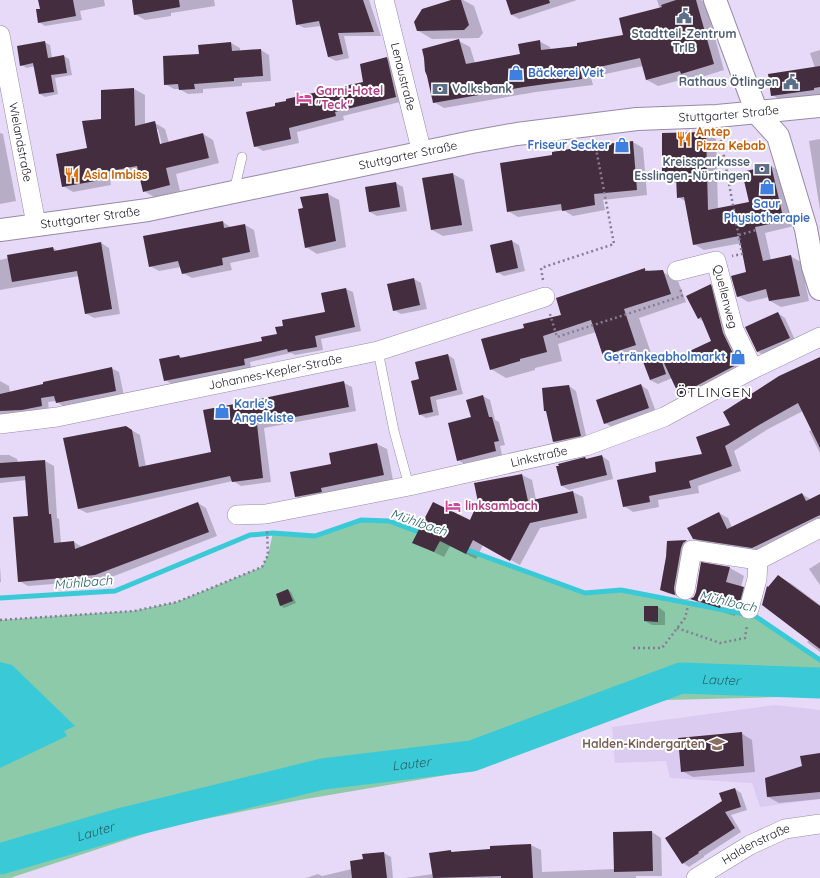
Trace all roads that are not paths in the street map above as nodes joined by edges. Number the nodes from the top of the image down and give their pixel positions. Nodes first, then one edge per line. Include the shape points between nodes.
1 (384, 0) edge
2 (715, 0) edge
3 (0, 35) edge
4 (820, 106) edge
5 (756, 113) junction
6 (422, 153) junction
7 (242, 157) dead end
8 (234, 192) junction
9 (36, 224) junction
10 (0, 230) edge
11 (677, 271) road end
12 (820, 289) edge
13 (545, 297) road end
14 (820, 337) edge
15 (378, 351) junction
16 (753, 369) junction
17 (0, 424) edge
18 (409, 486) junction
19 (238, 515) dead end
20 (820, 528) edge
21 (758, 560) junction
22 (685, 590) dead end
23 (748, 614) road end
24 (820, 824) edge
25 (696, 878) edge

1 - 6 street, Lenaustraße
2 - 5 main road
3 - 9 street, Wielandstraße
4 - 5 main road, Stuttgarter Straße
5 - 6 main road, Stuttgarter Straße via 591,124 489,139
5 - 12 main road via 778,136 806,229
6 - 8 main road, Stuttgarter Straße
7 - 8 lane
8 - 9 main road, Stuttgarter Straße via 148,210
9 - 10 main road, Stuttgarter Straße
11 - 16 street, Quellenweg via 716,261 734,330
13 - 15 street, Johannes-Kepler-Straße
14 - 16 street, Linkstraße
15 - 17 street, Johannes-Kepler-Straße via 57,417
15 - 18 lane via 394,430
16 - 18 street, Linkstraße via 664,417 586,446
18 - 19 street, Linkstraße via 266,514
20 - 21 street
21 - 22 street via 692,550
21 - 23 street via 757,579
24 - 25 street, Haldenstraße via 785,829 750,845

